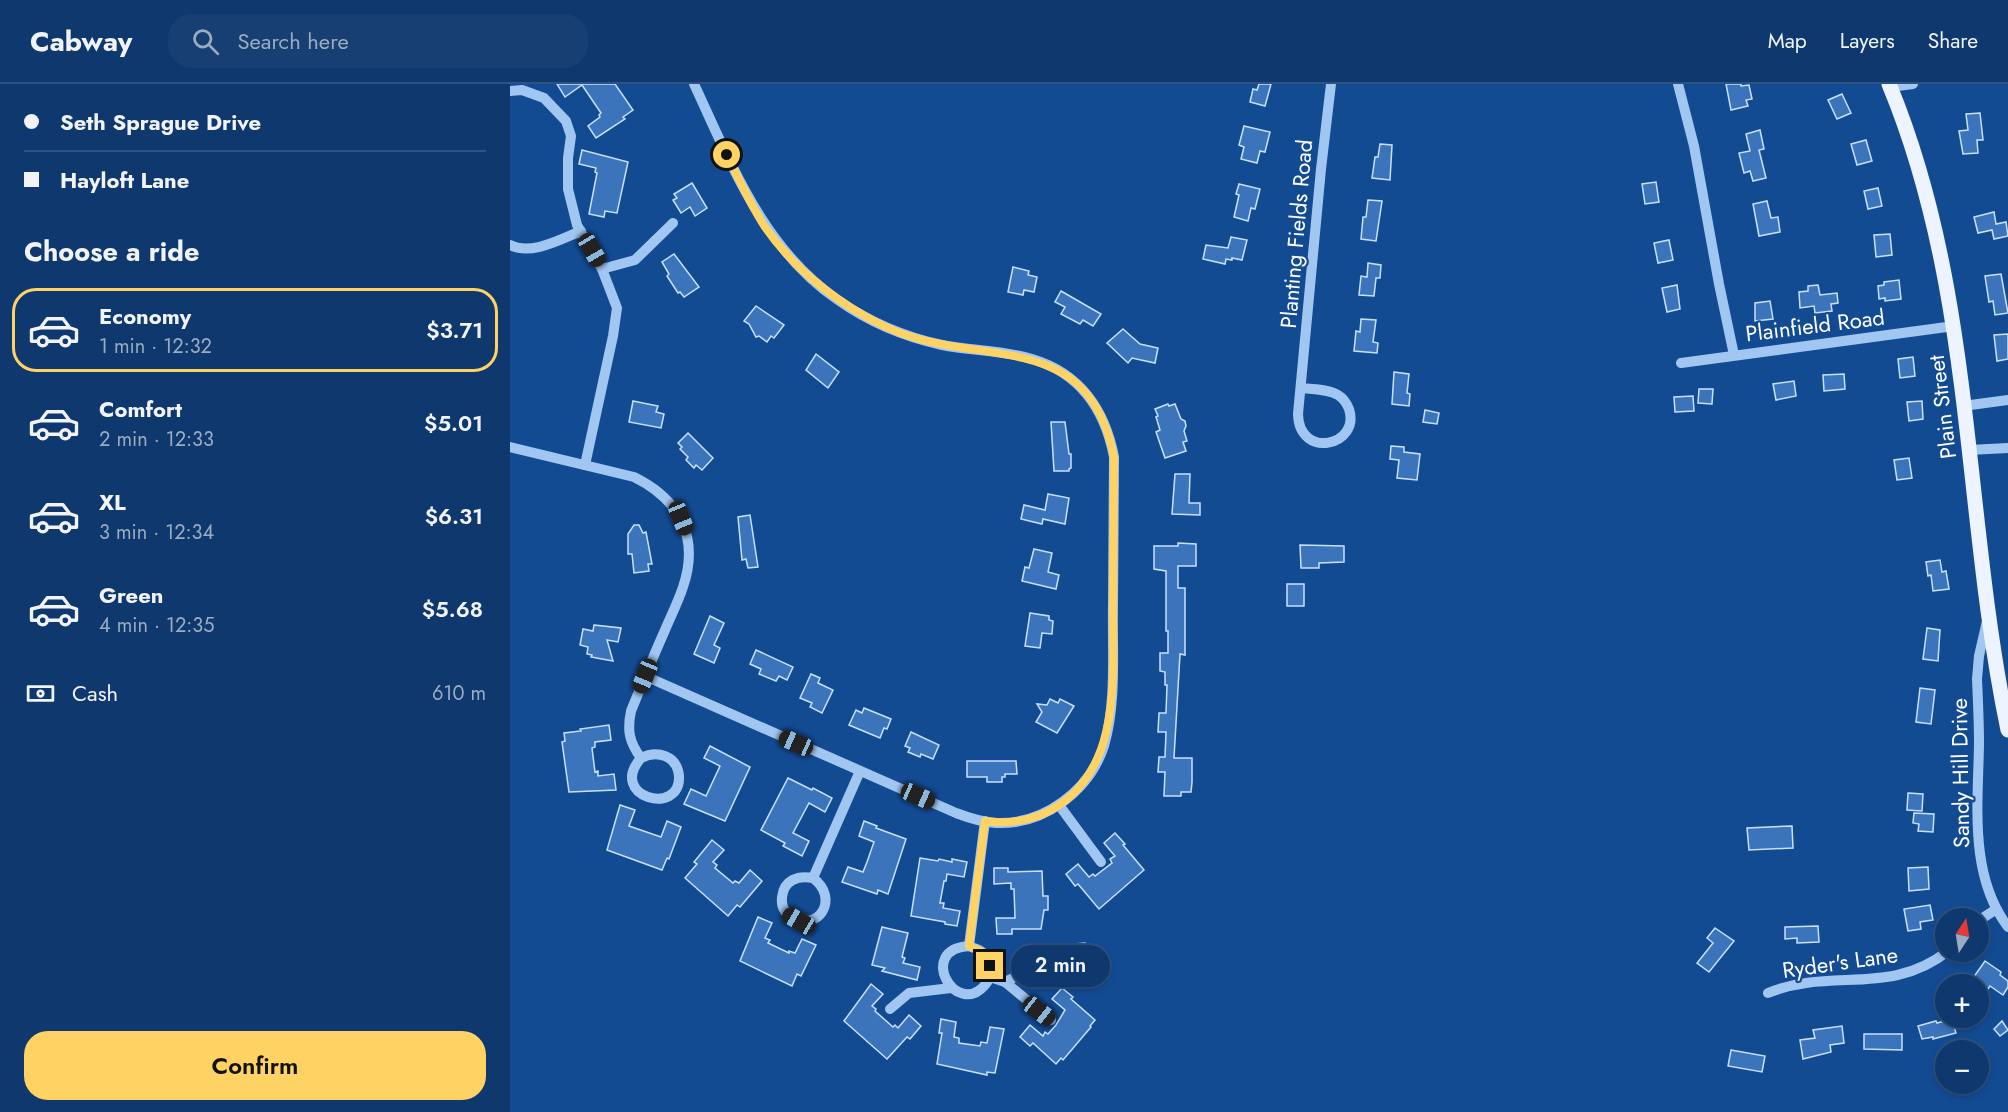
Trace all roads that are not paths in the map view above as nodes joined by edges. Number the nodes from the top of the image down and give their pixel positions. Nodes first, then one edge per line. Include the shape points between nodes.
1 (694, 84) edge
2 (1332, 84) edge
3 (1678, 84) edge
4 (1913, 84) edge
5 (1889, 85) edge
6 (510, 92) edge
7 (673, 223) dead end
8 (581, 231) junction
9 (510, 244) edge
10 (603, 269) junction
11 (1954, 326) junction
12 (1734, 355) junction
13 (1681, 363) dead end
14 (1301, 388) junction
15 (2008, 400) edge
16 (1963, 406) junction
17 (510, 447) edge
18 (2008, 448) edge
19 (1969, 450) junction
20 (585, 465) junction
21 (1989, 612) junction
22 (645, 676) junction
23 (2008, 730) edge
24 (641, 758) junction
25 (860, 771) junction
26 (1059, 805) junction
27 (985, 821) junction
28 (1101, 862) dead end
29 (813, 878) junction
30 (1995, 910) junction
31 (1989, 914) edge
32 (2008, 927) edge
33 (969, 946) junction
34 (1935, 959) edge
35 (1059, 962) dead end
36 (990, 977) junction
37 (1005, 982) junction
38 (951, 988) junction
39 (1768, 993) dead end
40 (890, 1009) dead end
41 (1051, 1020) dead end

1 - 26 street via 766,227 814,281 837,300 888,328 940,345 1014,355 1054,367 1089,396 1100,413 1110,434 1114,457 1112,696 1098,759 1075,792
2 - 14 street, Planting Fields Road
3 - 12 street via 1694,146
4 - 5 street
5 - 11 main road, Plain Street via 1930,210
6 - 8 street via 522,90 544,98 566,121 571,136 568,189
7 - 10 street via 635,260
8 - 9 street via 544,246 517,248
8 - 10 street
10 - 20 street via 617,308
11 - 12 street, Plainfield Road
11 - 16 main road, Plain Street
12 - 13 street, Plainfield Road
14 - 14 street, Planting Fields Road via 1330,392 1344,400 1350,414 1344,435 1327,444 1305,435 1298,422
15 - 16 street
16 - 19 main road, Plain Street
17 - 20 street
18 - 19 street
19 - 21 main road, Plain Street
20 - 22 street via 634,477 652,486 669,500 688,535 688,568 683,587
21 - 23 main road, Plain Street
21 - 30 street, Sandy Hill Drive via 1977,679 1977,817 1984,880
22 - 24 street via 628,725 629,737
22 - 25 street
24 - 24 street via 632,775 638,792 650,799 660,799 675,790 679,774 674,762 659,753
25 - 27 street via 956,813
25 - 29 street
26 - 27 street via 1020,821
26 - 28 street
27 - 33 street
29 - 29 street via 790,880 782,891 786,914 799,921 812,920 821,914 826,903 821,884
30 - 31 street
30 - 32 street, Sandy Hill Drive
33 - 36 street via 988,960
33 - 38 street via 952,951 946,958 944,979
34 - 39 street, Ryder's Lane via 1920,969 1883,979 1810,982
35 - 37 street via 1042,964
36 - 37 street
36 - 38 street via 979,991 968,994
37 - 41 street
38 - 40 street via 909,993

